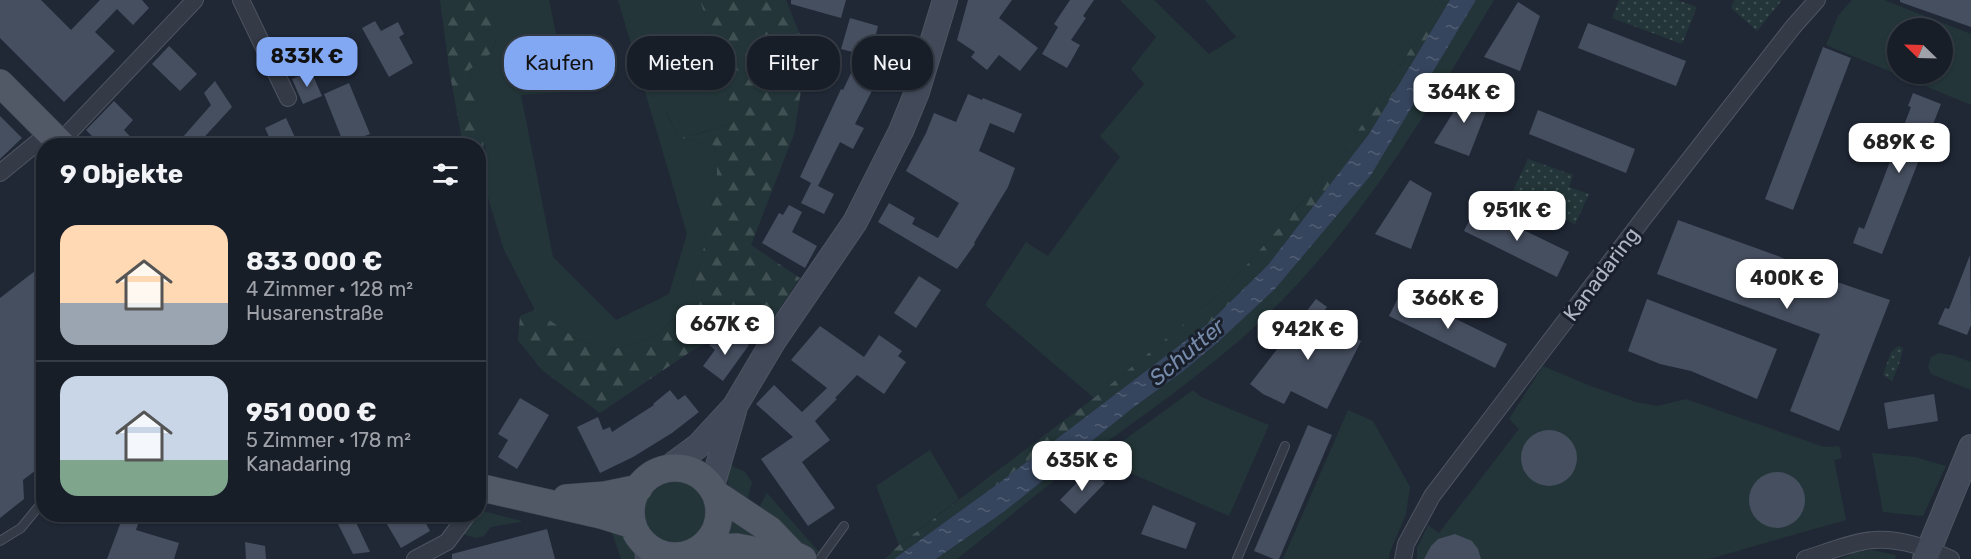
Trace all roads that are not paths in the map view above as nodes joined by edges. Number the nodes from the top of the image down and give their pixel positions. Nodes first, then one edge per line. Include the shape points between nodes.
1 (195, 0) edge
2 (241, 0) edge
3 (945, 0) edge
4 (1816, 0) edge
5 (0, 83) edge
6 (288, 98) dead end
7 (56, 138) edge
8 (60, 138) edge
9 (36, 153) edge
10 (0, 173) edge
11 (735, 406) junction
12 (1285, 446) dead end
13 (1971, 447) edge
14 (667, 469) junction
15 (639, 488) junction
16 (714, 490) junction
17 (486, 491) edge
18 (535, 500) junction
19 (36, 510) edge
20 (462, 522) edge
21 (844, 526) dead end
22 (0, 541) edge
23 (643, 543) edge
24 (689, 554) edge
25 (1936, 556) edge
26 (802, 557) edge
27 (415, 559) edge
28 (1237, 559) edge
29 (1403, 559) edge
30 (1805, 559) edge

1 - 8 street
2 - 6 street
3 - 11 street via 917,92 860,213
4 - 29 street, Kanadaring via 1432,496 1406,544
5 - 7 main road
9 - 10 street
11 - 14 street via 698,446
11 - 16 street
12 - 28 lane
13 - 25 street
14 - 15 main road via 651,475
14 - 16 main road via 692,471
15 - 18 main road via 605,495
15 - 23 main road via 631,512
16 - 24 main road via 720,509 718,524 712,538
16 - 26 main road
17 - 18 main road
18 - 23 main road via 601,514
19 - 22 lane via 21,528
20 - 27 street via 447,542
21 - 26 lane
23 - 24 main road via 658,553
24 - 26 main road via 737,547
25 - 30 street via 1899,541 1873,540

